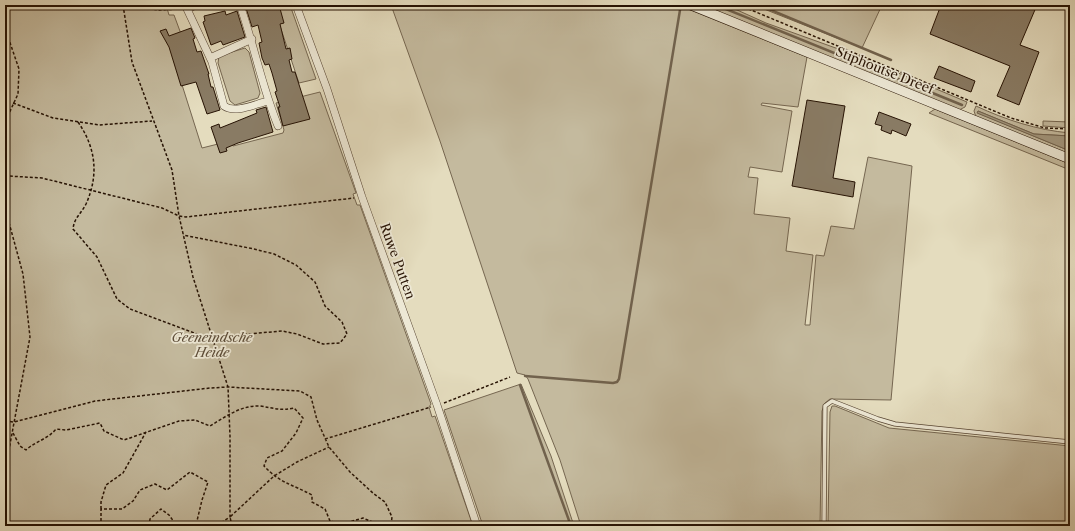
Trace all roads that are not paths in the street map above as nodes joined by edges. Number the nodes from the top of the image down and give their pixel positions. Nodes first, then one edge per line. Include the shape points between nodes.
1 (196, 5) edge
2 (240, 5) edge
3 (296, 5) edge
4 (691, 5) edge
5 (252, 39) junction
6 (210, 58) junction
7 (268, 101) junction
8 (278, 126) dead end
9 (1070, 159) edge
10 (1070, 442) edge
11 (477, 526) edge
12 (824, 526) edge

1 - 6 street via 187,9
2 - 5 street
3 - 11 street, Ruwe Putten
4 - 9 main road, Stiphoutse Dreef
5 - 6 street
5 - 7 street
6 - 7 street via 224,106 238,109
7 - 8 street
10 - 12 lane via 895,424 832,401 825,406

